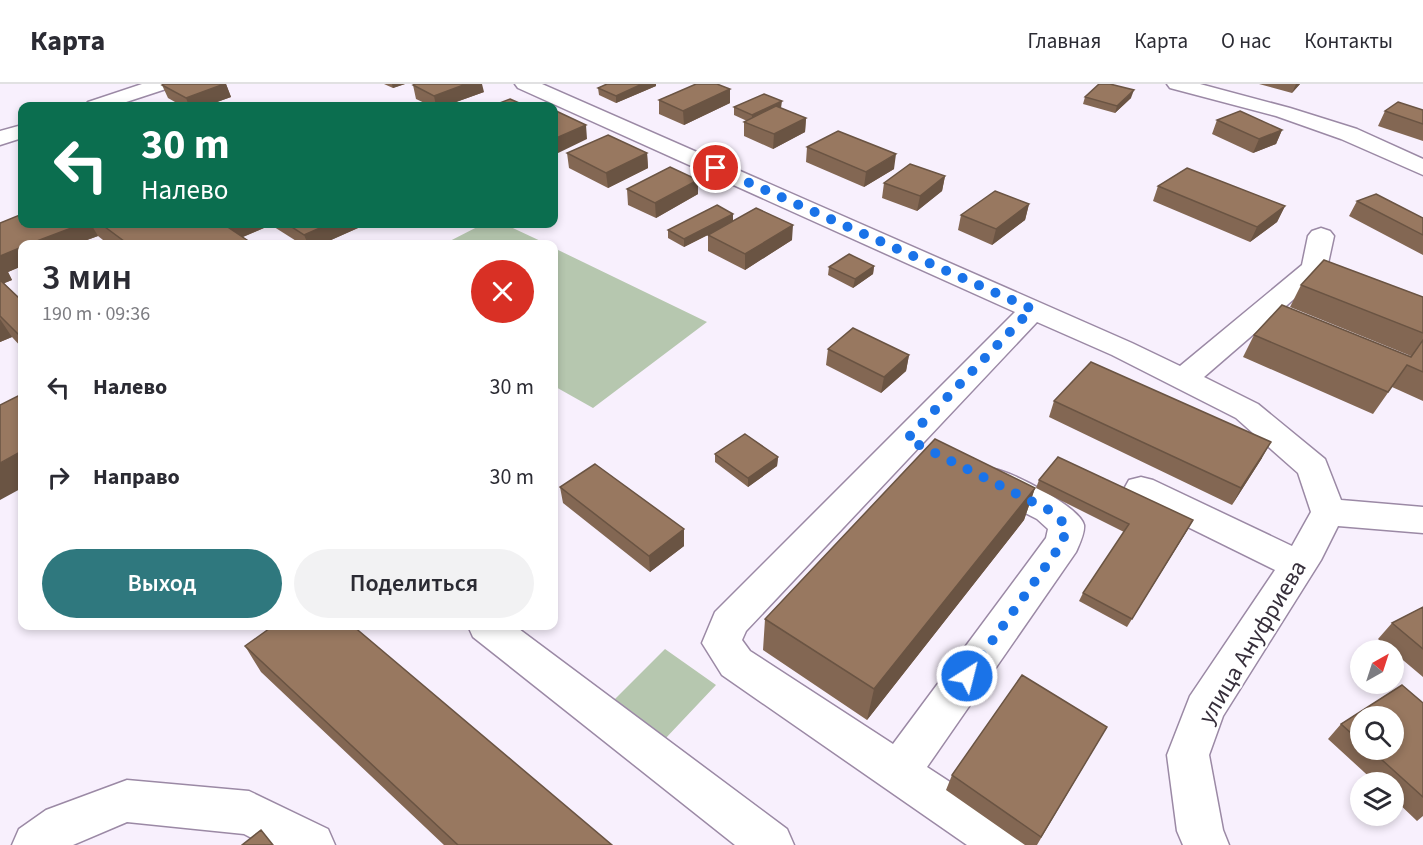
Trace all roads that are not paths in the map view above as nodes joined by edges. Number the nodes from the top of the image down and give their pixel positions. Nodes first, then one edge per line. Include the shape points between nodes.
1 (162, 84) edge
2 (525, 84) edge
3 (1177, 84) edge
4 (107, 102) edge
5 (18, 132) edge
6 (0, 138) edge
7 (1423, 168) edge
8 (1321, 236) dead end
9 (1032, 309) junction
10 (1182, 379) junction
11 (934, 452) junction
12 (1141, 489) dead end
13 (1328, 512) junction
14 (1423, 520) edge
15 (1298, 566) junction
16 (492, 630) edge
17 (898, 772) junction
18 (36, 845) edge
19 (312, 845) edge
20 (771, 845) edge
21 (1006, 845) edge
22 (1206, 845) edge

1 - 4 street
2 - 9 street
3 - 7 street via 1282,112 1349,135
5 - 6 street
8 - 10 street via 1314,268
9 - 10 street
9 - 11 street
10 - 13 street via 1247,411 1313,467
11 - 17 street via 1049,510 1066,525 1063,542
11 - 17 street via 729,623 722,642 736,663
12 - 15 street
13 - 14 street
13 - 15 street, улица Ануфриева
15 - 22 street, улица Ануфриева via 1205,709 1188,755 1200,831
16 - 20 street
17 - 21 street
18 - 19 street via 62,826 127,801 249,813

